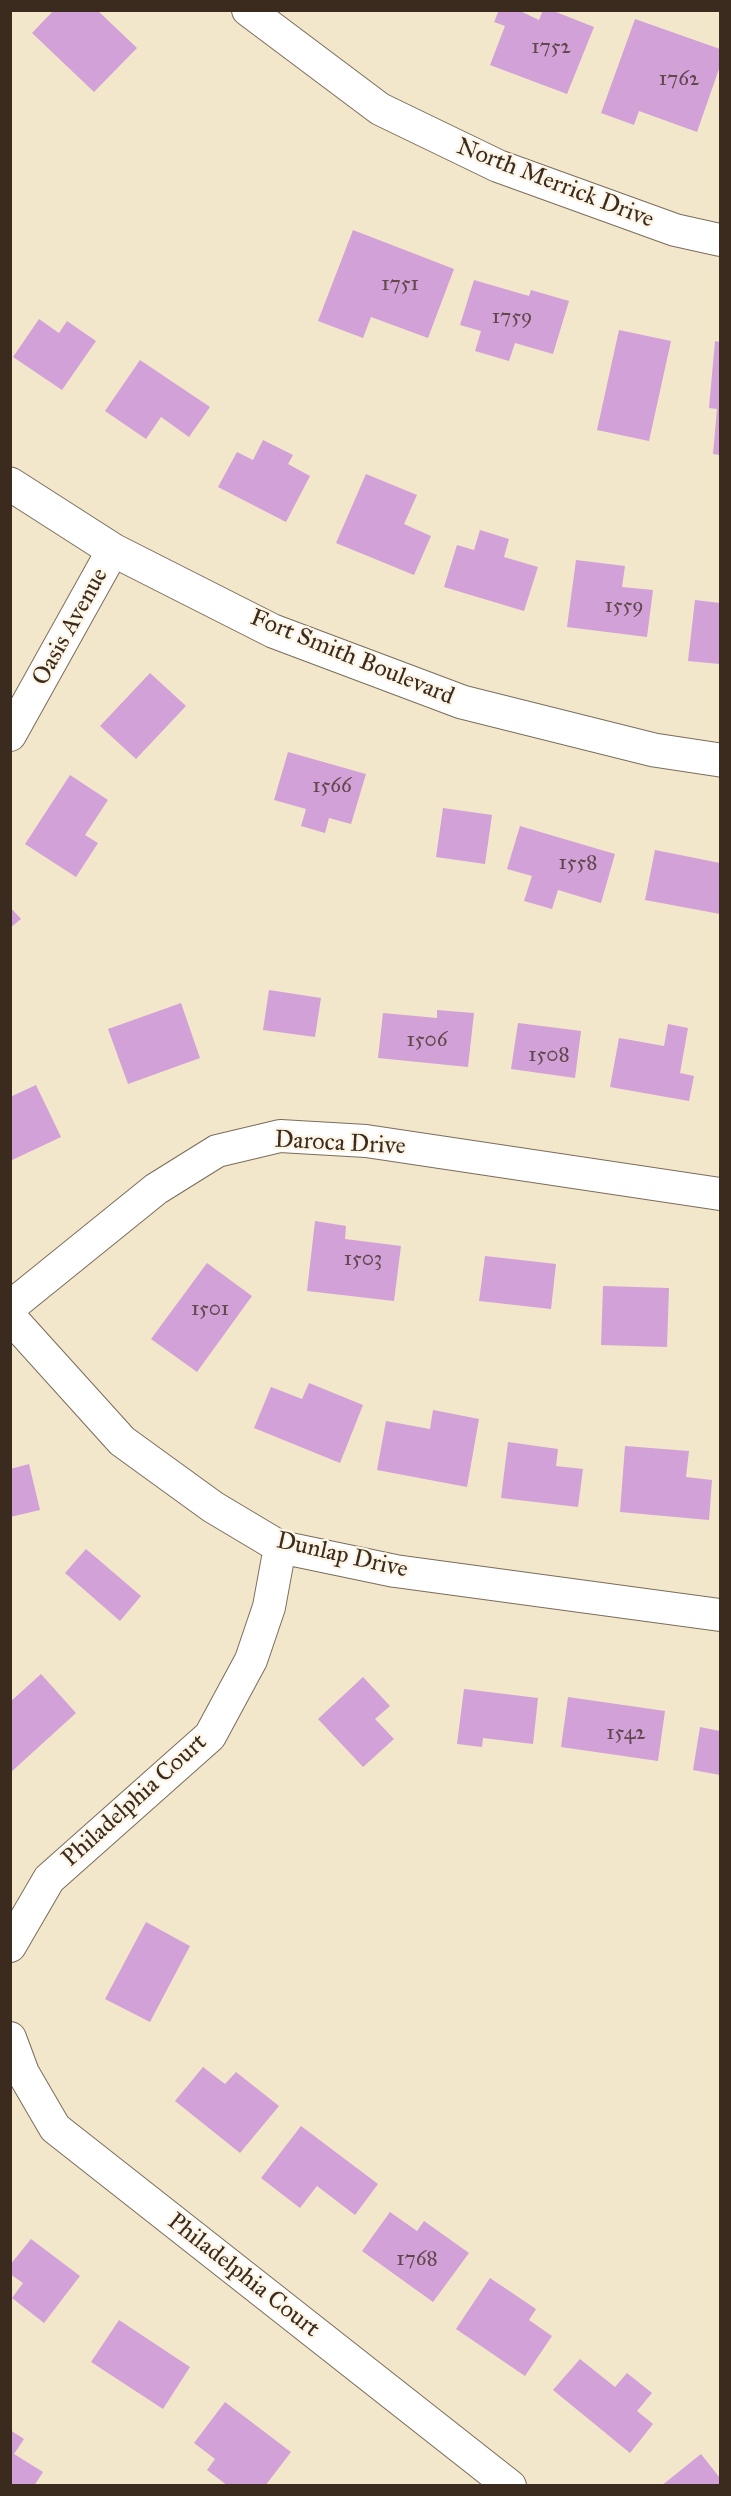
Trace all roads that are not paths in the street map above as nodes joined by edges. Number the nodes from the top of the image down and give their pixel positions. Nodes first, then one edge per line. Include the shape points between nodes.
1 (248, 10) edge
2 (720, 240) edge
3 (10, 484) edge
4 (113, 550) junction
5 (10, 735) edge
6 (720, 760) edge
7 (720, 1194) edge
8 (10, 1306) edge
9 (10, 1317) edge
10 (280, 1547) junction
11 (720, 1615) edge
12 (10, 1946) edge
13 (10, 2038) edge
14 (510, 2486) edge

1 - 2 street, North Merrick Drive via 380,109 498,166 675,230
3 - 4 street, Fort Smith Boulevard
4 - 5 street, Oasis Avenue
4 - 6 street, Fort Smith Boulevard via 273,631 462,702 654,750
7 - 8 street, Daroca Drive via 366,1141 280,1136 217,1151 156,1189
9 - 10 street, Dunlap Drive via 122,1441 213,1507
10 - 11 street, Dunlap Drive via 395,1571
10 - 12 street, Philadelphia Court via 269,1607 250,1660 210,1736 49,1879
13 - 14 street, Philadelphia Court via 23,2073 55,2128

